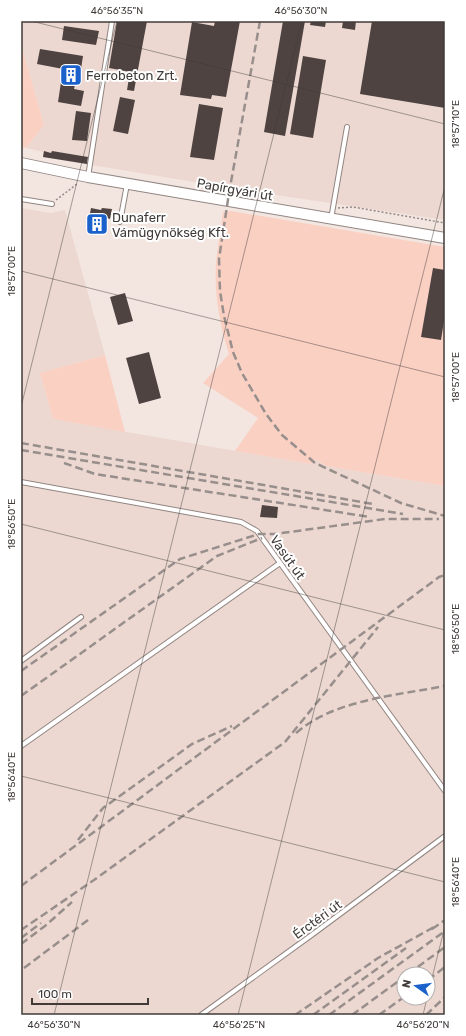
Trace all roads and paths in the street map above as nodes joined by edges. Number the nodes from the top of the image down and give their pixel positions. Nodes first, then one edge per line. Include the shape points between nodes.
1 (112, 21) edge
2 (347, 126) dead end
3 (21, 163) edge
4 (84, 180) junction
5 (127, 184) junction
6 (21, 199) edge
7 (52, 204) joint
8 (333, 208) junction
9 (331, 219) junction
10 (120, 222) dead end
11 (445, 223) edge
12 (445, 238) edge
13 (21, 482) edge
14 (280, 563) junction
15 (81, 617) dead end
16 (21, 661) edge
17 (21, 746) edge
18 (445, 791) edge
19 (444, 835) edge
20 (201, 1015) edge

1 - 4 lane
2 - 8 lane
3 - 4 street, Papírgyári út
4 - 5 street, Papírgyári út
4 - 7 path
5 - 9 street, Papírgyári út
5 - 10 lane
6 - 7 lane
8 - 9 lane
8 - 11 path via 352,207
9 - 12 street, Papírgyári út
13 - 14 lane, Vasút út via 241,522 256,531
14 - 17 lane
14 - 18 lane, Vasút út
15 - 16 lane
19 - 20 lane, Érctéri út

